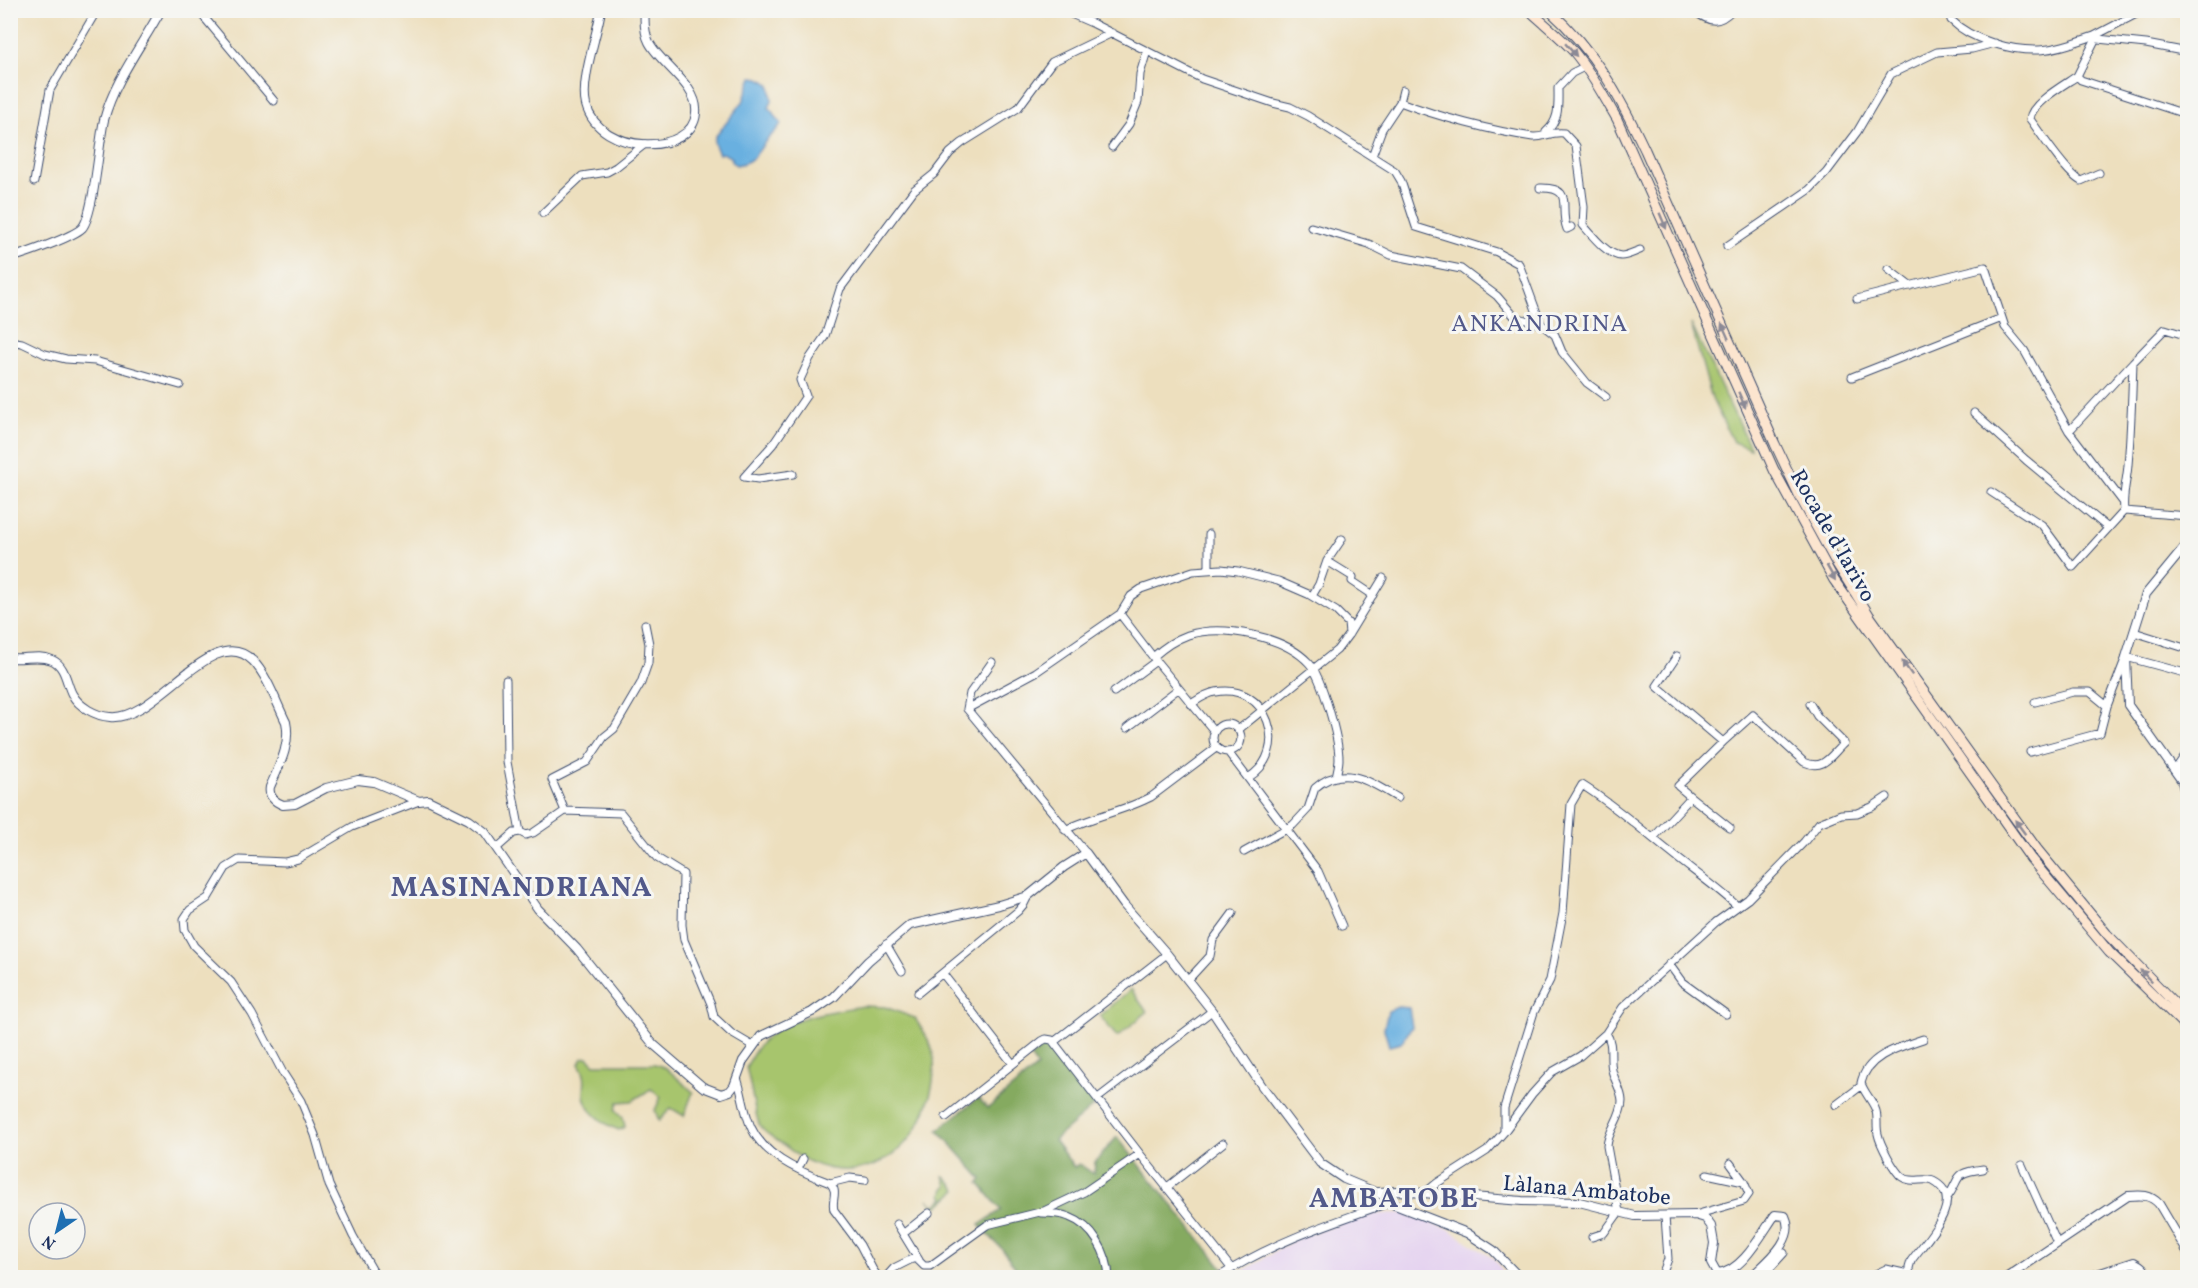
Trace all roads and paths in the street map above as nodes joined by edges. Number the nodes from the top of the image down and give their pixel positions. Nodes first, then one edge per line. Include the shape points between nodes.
1 (97, 10) edge
2 (161, 10) edge
3 (198, 10) edge
4 (601, 10) edge
5 (645, 10) edge
6 (1062, 10) edge
7 (1529, 10) edge
8 (1549, 10) edge
9 (1692, 10) edge
10 (1732, 10) edge
11 (1949, 10) edge
12 (2122, 10) edge
13 (2144, 10) edge
14 (2119, 21) junction
15 (1112, 33) junction
16 (2094, 36) junction
17 (1995, 43) junction
18 (1147, 51) junction
19 (2187, 52) edge
20 (1584, 67) junction
21 (2077, 76) junction
22 (1403, 90) dead end
23 (274, 100) dead end
24 (1400, 102) junction
25 (2187, 110) edge
26 (1542, 135) junction
27 (645, 144) junction
28 (1112, 147) dead end
29 (1372, 156) junction
30 (2099, 173) dead end
31 (34, 182) dead end
32 (1540, 188) dead end
33 (543, 213) dead end
34 (1311, 227) dead end
35 (1571, 227) dead end
36 (1727, 246) dead end
37 (1640, 250) dead end
38 (10, 258) edge
39 (1888, 269) dead end
40 (1910, 286) junction
41 (1857, 299) dead end
42 (2002, 318) junction
43 (1541, 324) junction
44 (2187, 336) edge
45 (10, 341) edge
46 (2133, 362) junction
47 (1852, 377) dead end
48 (180, 385) dead end
49 (1606, 397) dead end
50 (1974, 413) dead end
51 (2069, 431) junction
52 (793, 474) dead end
53 (1991, 492) dead end
54 (2123, 502) junction
55 (2124, 511) junction
56 (2187, 516) edge
57 (2108, 528) junction
58 (1209, 534) dead end
59 (1342, 539) dead end
60 (2187, 543) edge
61 (1327, 561) junction
62 (1209, 569) junction
63 (1383, 578) dead end
64 (1373, 595) junction
65 (1312, 596) junction
66 (1120, 614) junction
67 (645, 624) dead end
68 (2134, 632) junction
69 (1349, 634) junction
70 (2187, 649) edge
71 (1677, 656) dead end
72 (2127, 657) junction
73 (10, 658) edge
74 (1154, 659) junction
75 (992, 662) dead end
76 (1314, 670) junction
77 (2186, 671) edge
78 (506, 680) dead end
79 (1178, 689) junction
80 (1114, 692) dead end
81 (2035, 702) dead end
82 (1191, 704) junction
83 (1810, 704) dead end
84 (2107, 706) junction
85 (967, 709) junction
86 (1262, 710) junction
87 (1127, 728) dead end
88 (1238, 730) junction
89 (1214, 731) junction
90 (1723, 742) junction
91 (1216, 748) junction
92 (2187, 751) edge
93 (1228, 752) junction
94 (2030, 752) dead end
95 (2175, 770) junction
96 (1336, 777) junction
97 (1248, 778) junction
98 (1690, 797) junction
99 (1887, 797) dead end
100 (1398, 798) dead end
101 (418, 801) junction
102 (2187, 806) edge
103 (565, 811) junction
104 (1286, 828) junction
105 (1730, 828) dead end
106 (1065, 830) junction
107 (520, 831) junction
108 (1653, 838) junction
109 (497, 848) junction
110 (1244, 852) dead end
111 (1086, 853) junction
112 (1028, 896) junction
113 (1737, 906) junction
114 (1233, 913) dead end
115 (1342, 926) dead end
116 (886, 944) junction
117 (1167, 954) junction
118 (1669, 964) junction
119 (902, 971) dead end
120 (943, 974) junction
121 (1188, 980) junction
122 (918, 993) dead end
123 (1212, 1011) junction
124 (1726, 1014) dead end
125 (2187, 1017) edge
126 (2187, 1029) edge
127 (1606, 1033) junction
128 (1923, 1039) dead end
129 (1055, 1041) junction
130 (753, 1046) junction
131 (1013, 1064) junction
132 (737, 1078) junction
133 (1861, 1086) junction
134 (1098, 1098) junction
135 (1836, 1105) dead end
136 (946, 1117) dead end
137 (1504, 1132) junction
138 (1223, 1143) dead end
139 (1140, 1154) junction
140 (803, 1159) dead end
141 (1730, 1163) dead end
142 (2022, 1166) dead end
143 (798, 1169) junction
144 (1983, 1169) dead end
145 (1707, 1174) dead end
146 (865, 1180) dead end
147 (1744, 1182) junction
148 (830, 1183) junction
149 (1166, 1188) junction
150 (1426, 1192) junction
151 (1400, 1197) junction
152 (1947, 1198) junction
153 (1619, 1212) junction
154 (929, 1213) dead end
155 (1035, 1213) junction
156 (1695, 1215) junction
157 (1665, 1216) junction
158 (897, 1224) dead end
159 (904, 1233) junction
160 (1592, 1237) dead end
161 (2057, 1243) junction
162 (1784, 1253) dead end
163 (2187, 1253) edge
164 (919, 1261) junction
165 (1231, 1268) junction
166 (1909, 1276) edge
167 (377, 1278) edge
168 (879, 1278) edge
169 (885, 1278) edge
170 (1109, 1278) edge
171 (1217, 1278) edge
172 (1520, 1278) edge
173 (1661, 1278) edge
174 (1750, 1278) edge
175 (1761, 1278) edge
176 (1867, 1278) edge
177 (2006, 1278) edge
178 (2085, 1278) edge
179 (2146, 1278) edge

1 - 31 street via 50,90
2 - 38 street via 107,111 85,224 73,234
3 - 23 street
4 - 27 street via 584,86 586,106 598,128 625,142
5 - 27 street via 649,43 692,96 696,109 694,124 683,135
6 - 15 street
7 -> 20 main road, Rocade d'Iarivo
125 -> 8 main road, Rocade d'Iarivo via 2107,934 2037,849 1863,606 1801,499 1620,98 1592,54
9 - 10 street via 1712,21 1723,20
11 - 17 street via 1951,20 1962,29
12 - 14 street
13 - 14 street
14 - 16 street
15 - 18 street
15 - 52 street via 1052,62 1018,108 950,153 942,166 914,190 854,269 840,289 825,336 800,380 806,396 774,443 744,477
16 - 17 street via 2039,50
16 - 19 street
16 - 21 street
17 - 36 street via 1937,52 1891,74 1857,132 1826,173
18 - 28 street via 1138,102 1129,124
18 - 29 street via 1202,79 1290,107
20 - 26 street via 1558,88 1558,114 1553,126
20 -> 126 main road, Rocade d'Iarivo via 1617,119 1774,470 1834,580 2031,859 2109,952
21 - 25 street via 2179,112
21 - 30 street via 2038,104 2030,119 2077,180
22 - 24 street
24 - 26 street via 1470,123
24 - 29 street via 1382,129
26 - 37 street via 1564,133 1576,146 1583,225 1603,248 1620,256
27 - 33 street via 607,172 582,176
29 - 43 street via 1395,171 1416,227 1497,252 1519,264
32 - 35 street via 1561,193 1566,201 1565,224 1567,229
34 - 43 street via 1369,244 1391,255 1461,269 1497,296 1515,317
39 - 40 street
40 - 41 street
40 - 42 street via 1985,267
42 - 47 street
42 - 51 street
43 - 49 street via 1555,335 1562,352 1587,383
44 - 46 street via 2166,329
45 - 48 street via 45,354 95,361
46 - 51 street
46 - 54 street
50 - 57 street
51 - 54 street
53 - 57 street via 2042,525 2073,567
54 - 55 street
55 - 56 street
55 - 57 street
58 - 62 street
59 - 61 street
60 - 68 street via 2146,594
61 - 64 street
61 - 65 street
62 - 65 street via 1258,575
62 - 66 street via 1141,589 1131,596
63 - 64 street
64 - 69 street
65 - 69 street via 1345,618
66 - 74 street
66 - 85 street via 1036,672
67 - 103 street via 648,663 614,729 587,762 552,780
68 - 70 street
68 - 72 street
69 - 76 street
71 - 90 street via 1657,686
72 - 77 street
72 - 84 street
72 - 95 street via 2128,705
73 - 101 street via 51,659 61,668 78,702 95,713 115,717 146,705 208,658 225,651 240,652 256,665 286,722 287,743 269,791 276,802 295,804 326,788 358,780 374,782
74 - 76 street via 1164,648 1189,635 1238,633 1276,642 1302,657
74 - 79 street
74 - 80 street
75 - 85 street via 970,693
76 - 86 street
76 - 96 street via 1336,740
78 - 107 street via 507,762
79 - 82 street
79 - 87 street
81 - 84 street via 2073,692 2090,692
82 - 86 street via 1210,693 1228,692 1251,699
82 - 89 street
83 - 90 street via 1844,743 1821,765 1815,767 1804,762 1753,715
84 - 94 street via 2100,733
85 - 106 street
86 - 88 street
86 - 97 street via 1270,731 1268,753 1262,766
88 - 89 street via 1224,724
88 - 93 street via 1239,744
89 - 91 street
90 - 98 street via 1678,786
91 - 93 street
91 - 106 street via 1151,797
92 - 95 street
93 - 97 street
95 - 102 street via 2182,781
96 - 100 street via 1362,777
96 - 104 street via 1318,785 1305,813
97 - 104 street
98 - 105 street
98 - 108 street
99 - 113 street via 1857,813 1841,814 1818,824 1764,883
101 - 109 street via 428,800 469,819
101 - 167 street via 352,827 298,859 239,860 226,868 208,898 184,919 194,946 231,982 301,1101 328,1185
103 - 107 street via 533,833 526,835
103 - 130 street via 621,813 657,858 683,874 684,940 714,1017
104 - 110 street
104 - 115 street via 1318,871
106 - 111 street
107 - 109 street
108 - 113 street
108 - 137 street via 1582,785 1571,804 1563,913 1550,980 1534,1012 1504,1108
109 - 132 street via 538,909 577,949 666,1057 713,1093 726,1094
111 - 112 street
111 - 117 street
112 - 116 street via 910,925
112 - 120 street via 1018,911
113 - 118 street
114 - 121 street via 1213,940 1210,956
116 - 119 street
116 - 130 street via 834,997 768,1032
117 - 121 street
117 - 129 street
118 - 124 street via 1682,982
118 - 127 street via 1623,1007
120 - 122 street
120 - 131 street
121 - 123 street
123 - 134 street
123 - 151 street, Làlana Ambatobe via 1320,1163 1344,1179
127 - 137 street via 1580,1056 1552,1072
127 - 153 street via 1622,1101 1607,1146
128 - 133 street via 1890,1051 1874,1062 1861,1079
129 - 131 street via 1046,1039
129 - 134 street
130 - 132 street
131 - 136 street
132 - 143 street via 756,1138
133 - 135 street
133 - 152 street via 1876,1110 1879,1140 1898,1173 1907,1180 1931,1180
134 - 139 street
137 - 150 street via 1487,1152
138 - 149 street
139 - 149 street
139 - 155 street via 1084,1192
140 - 143 street
141 - 147 street
142 - 161 street
143 - 148 street
144 - 152 street via 1960,1175
145 - 147 street
146 - 148 street via 850,1178
147 - 156 street via 1749,1194 1743,1201
148 - 168 street via 835,1191 834,1210
149 - 165 street
150 - 151 street, Làlana Ambatobe
150 - 153 street, Làlana Ambatobe via 1579,1202
151 - 165 street via 1297,1236
151 - 172 street via 1413,1212 1467,1233 1493,1250
152 - 166 street via 1944,1215 1911,1261
153 - 157 street, Làlana Ambatobe
153 - 160 street via 1604,1233
154 - 159 street
155 - 164 street via 987,1225 926,1267
155 - 170 street via 1071,1217 1092,1233 1104,1252
156 - 157 street, Làlana Ambatobe
156 - 174 street, Làlana Ambatobe via 1705,1218 1711,1226 1711,1263 1717,1274 1741,1263 1776,1215 1785,1216 1785,1239
157 - 173 street via 1668,1259
158 - 159 street
159 - 164 street
161 - 163 street via 2128,1196 2142,1195 2159,1204
161 - 177 street
162 - 175 street
164 - 169 street via 914,1258 894,1268
165 - 171 street
166 - 176 street via 1886,1269
178 - 179 street via 2134,1262 2141,1266

